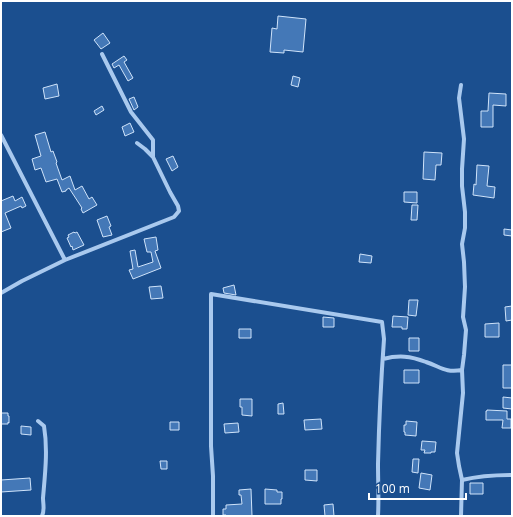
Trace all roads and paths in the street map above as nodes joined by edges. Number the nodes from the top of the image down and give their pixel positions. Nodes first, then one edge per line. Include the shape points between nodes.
1 (102, 54) dead end
2 (461, 86) dead end
3 (1, 135) edge
4 (137, 143) dead end
5 (153, 157) junction
6 (65, 260) junction
7 (1, 293) edge
8 (383, 359) junction
9 (462, 370) junction
10 (38, 421) dead end
11 (512, 475) edge
12 (462, 480) junction
13 (42, 516) edge
14 (213, 516) edge
15 (378, 516) edge
16 (461, 516) edge

1 - 5 street via 131,112 153,140
2 - 9 street via 459,98 464,139 462,186 466,212 462,244 465,287 463,317 466,330
3 - 6 street
4 - 5 street
5 - 6 street via 178,206 179,211 174,217
6 - 7 street
8 - 9 street via 402,356 441,369
8 - 14 street via 382,322 211,294
8 - 15 street
9 - 12 street via 463,393 457,453
10 - 13 street via 44,426 46,444
11 - 12 street
12 - 16 street

